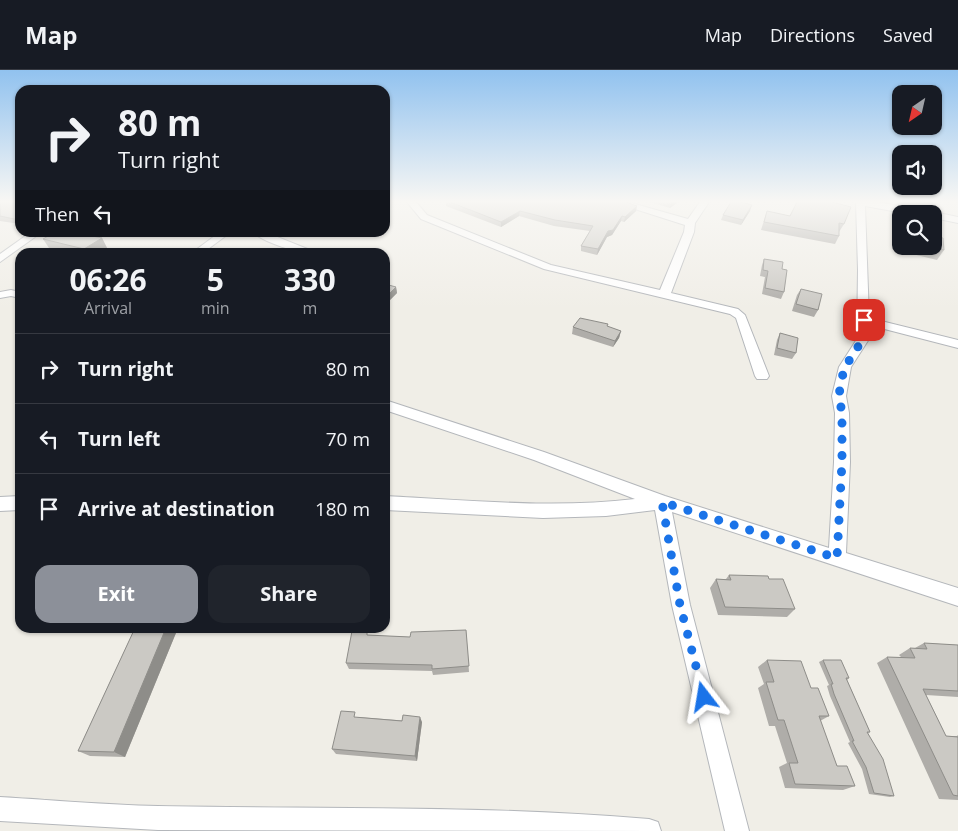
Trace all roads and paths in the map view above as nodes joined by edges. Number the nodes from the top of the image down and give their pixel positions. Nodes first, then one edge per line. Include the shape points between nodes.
1 (30, 238) edge
2 (219, 238) edge
3 (269, 238) edge
4 (475, 238) edge
5 (687, 238) edge
6 (861, 238) edge
7 (15, 248) edge
8 (15, 248) edge
9 (204, 248) edge
10 (296, 248) edge
11 (0, 259) edge
12 (664, 295) junction
13 (864, 320) junction
14 (958, 344) edge
15 (762, 376) dead end
16 (390, 407) edge
17 (662, 502) junction
18 (15, 503) edge
19 (390, 503) edge
20 (0, 504) edge
21 (837, 558) junction
22 (958, 597) edge
23 (0, 809) edge
24 (649, 831) edge
25 (737, 831) edge

1 - 8 street
2 - 9 street
3 - 10 street
4 - 12 street via 548,267
5 - 12 street
6 - 13 street
7 - 11 street
12 - 15 street via 721,307 742,317
13 - 14 street
13 - 21 street via 863,339 845,367 839,396 842,462
16 - 17 street via 539,456
17 - 19 street via 606,509 544,511
17 - 21 street
17 - 25 street via 680,605
18 - 20 street
21 - 22 street
23 - 24 street via 157,818 355,818 579,824

